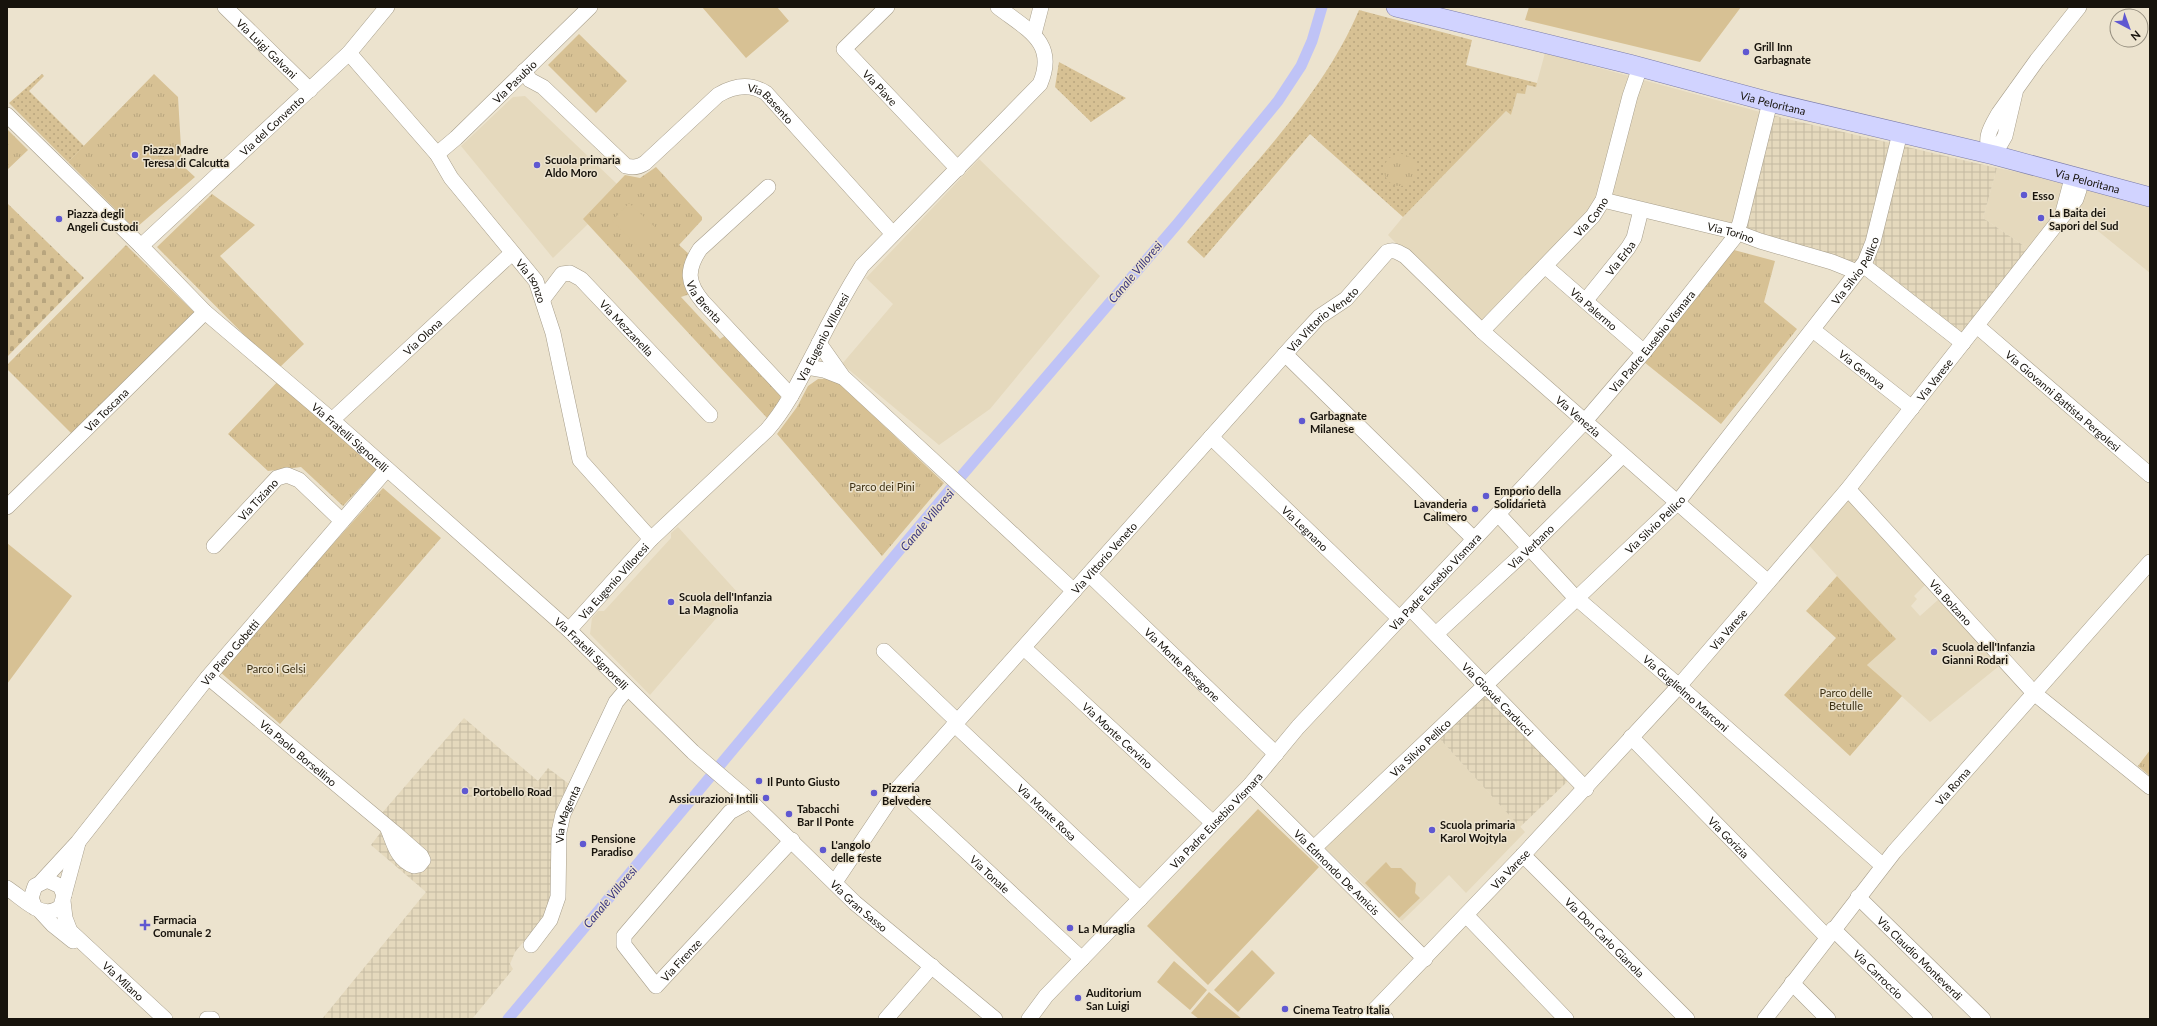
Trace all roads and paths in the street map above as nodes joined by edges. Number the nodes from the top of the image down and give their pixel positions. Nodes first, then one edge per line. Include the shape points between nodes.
1 (225, 7) edge
2 (387, 7) edge
3 (887, 7) edge
4 (998, 7) edge
5 (1040, 7) edge
6 (1396, 7) edge
7 (2079, 7) edge
8 (587, 10) edge
9 (1034, 34) junction
10 (349, 53) junction
11 (1640, 67) junction
12 (526, 69) junction
13 (310, 90) junction
14 (1770, 102) junction
15 (7, 115) edge
16 (1900, 133) junction
17 (437, 154) junction
18 (1994, 155) junction
19 (958, 169) junction
20 (2078, 178) junction
21 (768, 187) dead end
22 (2150, 197) edge
23 (1603, 200) junction
24 (1641, 210) junction
25 (1736, 232) junction
26 (893, 234) junction
27 (141, 246) junction
28 (1391, 250) joint
29 (512, 253) junction
30 (1545, 266) junction
31 (1860, 269) junction
32 (543, 299) junction
33 (1586, 300) junction
34 (205, 312) junction
35 (1976, 326) junction
36 (1813, 330) junction
37 (1482, 332) junction
38 (819, 343) junction
39 (1963, 343) junction
40 (1644, 352) junction
41 (1285, 354) junction
42 (807, 367) junction
43 (843, 377) junction
44 (791, 396) junction
45 (1912, 408) junction
46 (710, 414) dead end
47 (332, 420) junction
48 (1585, 422) junction
49 (1211, 436) junction
50 (1622, 456) junction
51 (387, 469) junction
52 (2150, 475) edge
53 (1848, 489) junction
54 (1677, 503) junction
55 (7, 507) edge
56 (1498, 514) junction
57 (342, 521) junction
58 (651, 539) junction
59 (1474, 539) junction
60 (214, 546) dead end
61 (1529, 548) junction
62 (2150, 562) edge
63 (1089, 574) junction
64 (1768, 582) junction
65 (1074, 591) junction
66 (1576, 598) junction
67 (1405, 614) junction
68 (569, 630) junction
69 (1436, 634) junction
70 (1024, 648) junction
71 (884, 651) dead end
72 (208, 677) junction
73 (1485, 686) junction
74 (1679, 686) junction
75 (627, 689) junction
76 (2034, 693) junction
77 (956, 723) junction
78 (1631, 737) junction
79 (1276, 754) junction
80 (731, 784) joint
81 (1250, 785) junction
82 (2150, 787) edge
83 (898, 788) junction
84 (1586, 788) junction
85 (750, 800) junction
86 (1212, 822) junction
87 (388, 829) dead end
88 (792, 840) junction
89 (78, 842) junction
90 (1314, 848) junction
91 (1523, 855) junction
92 (1882, 866) junction
93 (42, 881) junction
94 (835, 882) junction
95 (10, 890) edge
96 (1858, 897) junction
97 (64, 898) junction
98 (1140, 899) junction
99 (36, 905) junction
100 (1466, 915) junction
101 (1830, 933) junction
102 (531, 945) dead end
103 (97, 957) junction
104 (1425, 958) junction
105 (1082, 959) junction
106 (932, 966) junction
107 (1792, 983) junction
108 (151, 1005) junction
109 (1376, 1016) edge
110 (165, 1019) edge
111 (175, 1019) edge
112 (207, 1019) edge
113 (212, 1019) edge
114 (886, 1019) edge
115 (995, 1019) edge
116 (1029, 1019) edge
117 (1566, 1019) edge
118 (1688, 1019) edge
119 (1765, 1019) edge
120 (1828, 1019) edge
121 (1925, 1019) edge
122 (1983, 1019) edge

1 - 13 street, Via Luigi Galvani
2 - 10 street, Via del Convento
3 - 19 street, Via Piave via 844,49
4 - 9 street, Via Eugenio Villoresi
5 - 9 street
6 - 11 main road, Via Peloritana
7 - 18 street via 2036,60 1990,129 1987,145
8 - 12 street, Via Pasubio
9 - 19 street, Via Eugenio Villoresi via 1044,50 1046,62 1040,84
10 - 13 street, Via del Convento
10 - 17 street, Via Isonzo
11 - 14 main road, Via Peloritana
11 - 23 street, Via Como
12 - 17 street, Via Pasubio
12 - 26 street, Via Basento via 530,80 543,87 626,166 636,167 645,163 718,95 735,87 758,88 766,93
13 - 27 street, Via del Convento
14 - 16 main road, Via Peloritana
14 - 25 street, Via Padre Eusebio Vismara
15 - 27 street, Via Fratelli Signorelli
16 - 18 main road, Via Peloritana
16 - 31 street, Via Silvio Pellico via 1874,242
17 - 29 street, Via Isonzo via 451,178
18 - 20 main road, Via Peloritana
19 - 26 street, Via Eugenio Villoresi
20 - 22 main road, Via Peloritana
20 - 35 street, Via Varese via 2070,186 2062,216
21 - 44 street, Via Brenta via 700,249 691,265 691,280 695,292 703,302
23 - 24 street, Via Torino
23 - 30 street, Via Como via 1593,216
24 - 25 street, Via Torino
24 - 33 street, Via Erba via 1634,238 1628,248
25 - 31 street, Via Torino
25 - 40 street, Via Padre Eusebio Vismara via 1731,242
26 - 38 street, Via Eugenio Villoresi via 862,266
27 - 34 street, Via Fratelli Signorelli
28 - 37 street, Via Venezia via 1404,256
28 - 41 street, Via Vittorio Veneto via 1346,299 1319,317
29 - 32 street, Via Isonzo via 536,281
29 - 47 street, Via Olona
30 - 33 street, Via Palermo
30 - 37 street, Via Como
31 - 36 street, Via Silvio Pellico
31 - 39 street, Via Torino
32 - 46 street, Via Mezzanella via 562,274 570,273 581,279
32 - 58 street, Via Isonzo via 563,373 580,460
33 - 40 street, Via Palermo
34 - 47 street, Via Fratelli Signorelli
34 - 55 street, Via Toscana
35 - 39 street, Via Varese
35 - 52 street, Via Giovanni Battista Pergolesi
36 - 45 street, Via Genova
36 - 54 street, Via Silvio Pellico
37 - 48 street, Via Venezia
38 - 42 street, Via Eugenio Villoresi
38 - 43 street
39 - 45 street, Via Varese
40 - 48 street, Via Padre Eusebio Vismara
41 - 49 street, Via Vittorio Veneto
41 - 59 street
42 - 43 street
42 - 44 street, Via Eugenio Villoresi
43 - 65 street
44 - 58 street, Via Eugenio Villoresi via 767,430
45 - 53 street, Via Varese
47 - 51 street, Via Fratelli Signorelli
48 - 50 street, Via Venezia
48 - 56 street, Via Padre Eusebio Vismara
49 - 63 street, Via Vittorio Veneto
49 - 67 street, Via Legnano
50 - 54 street, Via Venezia
50 - 61 street, Via Verbano
51 - 57 street, Via Piero Gobetti
51 - 68 street, Via Fratelli Signorelli
53 - 64 street, Via Varese
53 - 76 street, Via Bolzano
54 - 64 street, Via Venezia
54 - 66 street, Via Silvio Pellico
56 - 59 street, Via Padre Eusebio Vismara
56 - 61 street, Via Guglielmo Marconi
57 - 60 street, Via Tiziano via 299,480 287,475 277,478
57 - 72 street, Via Piero Gobetti
58 - 68 street, Via Eugenio Villoresi
59 - 67 street, Via Padre Eusebio Vismara
61 - 66 street, Via Guglielmo Marconi
61 - 69 street, Via Verbano
62 - 76 street, Via Roma
63 - 65 street, Via Vittorio Veneto
63 - 79 street, Via Monte Resegone
64 - 74 street, Via Varese
65 - 70 street, Via Vittorio Veneto
66 - 73 street, Via Silvio Pellico
66 - 74 street, Via Guglielmo Marconi
67 - 69 street, Via Giosuè Carducci
67 - 79 street, Via Padre Eusebio Vismara via 1298,727
68 - 75 street, Via Fratelli Signorelli
69 - 73 street, Via Giosuè Carducci
70 - 77 street, Via Vittorio Veneto
70 - 86 street, Via Monte Cervino
71 - 77 street, Via Monte Rosa
72 - 87 street, Via Paolo Borsellino
72 - 89 street, Via Piero Gobetti
73 - 84 street, Via Giosuè Carducci
73 - 90 street, Via Silvio Pellico
74 - 78 street, Via Varese
74 - 92 street, Via Guglielmo Marconi
75 - 80 street, Via Fratelli Signorelli via 697,756
75 - 102 street, Via Magenta via 616,702 564,809 559,832 558,898 550,920
76 - 82 street, Via Bolzano
76 - 92 street, Via Roma
77 - 83 street, Via Vittorio Veneto
77 - 98 street, Via Monte Rosa
78 - 84 street, Via Varese
78 - 101 street, Via Gorizia
79 - 81 street, Via Padre Eusebio Vismara
80 - 85 street, Via Gran Sasso
81 - 86 street, Via Padre Eusebio Vismara
81 - 90 street, Via Edmondo De Amicis
83 - 94 street, Via Vittorio Veneto
83 - 105 street, Via Tonale
84 - 91 street, Via Varese
85 - 88 street, Via Gran Sasso
85 - 88 street, Via Firenze via 730,812 624,936 624,945 656,986
86 - 98 street, Via Padre Eusebio Vismara
88 - 94 street, Via Gran Sasso
89 - 93 street, Via Piero Gobetti
89 - 97 street, Via Piero Gobetti
90 - 104 street, Via Edmondo De Amicis
91 - 100 street, Via Varese
91 - 118 street, Via Don Carlo Gianola
92 - 96 street, Via Roma
93 - 97 street via 56,883
93 - 99 street via 35,886
94 - 106 street, Via Gran Sasso via 855,903
95 - 99 street
96 - 101 street, Via Roma
96 - 122 street, Via Claudio Monteverdi
97 - 99 street via 61,906 52,912
97 - 103 street, Via Milano via 67,925
98 - 105 street, Via Padre Eusebio Vismara
99 - 103 street, Via Milano via 53,925
100 - 104 street, Via Varese
100 - 117 street
101 - 107 street, Via Roma
101 - 121 street, Via Carroccio
103 - 108 street, Via Milano
104 - 109 street, Via Varese
105 - 116 street, Via Padre Eusebio Vismara via 1046,996
106 - 114 street
106 - 115 street, Via Gran Sasso
107 - 119 street, Via Roma
107 - 120 street
108 - 110 street, Via Milano
108 - 111 street, Via Milano
112 - 113 street

